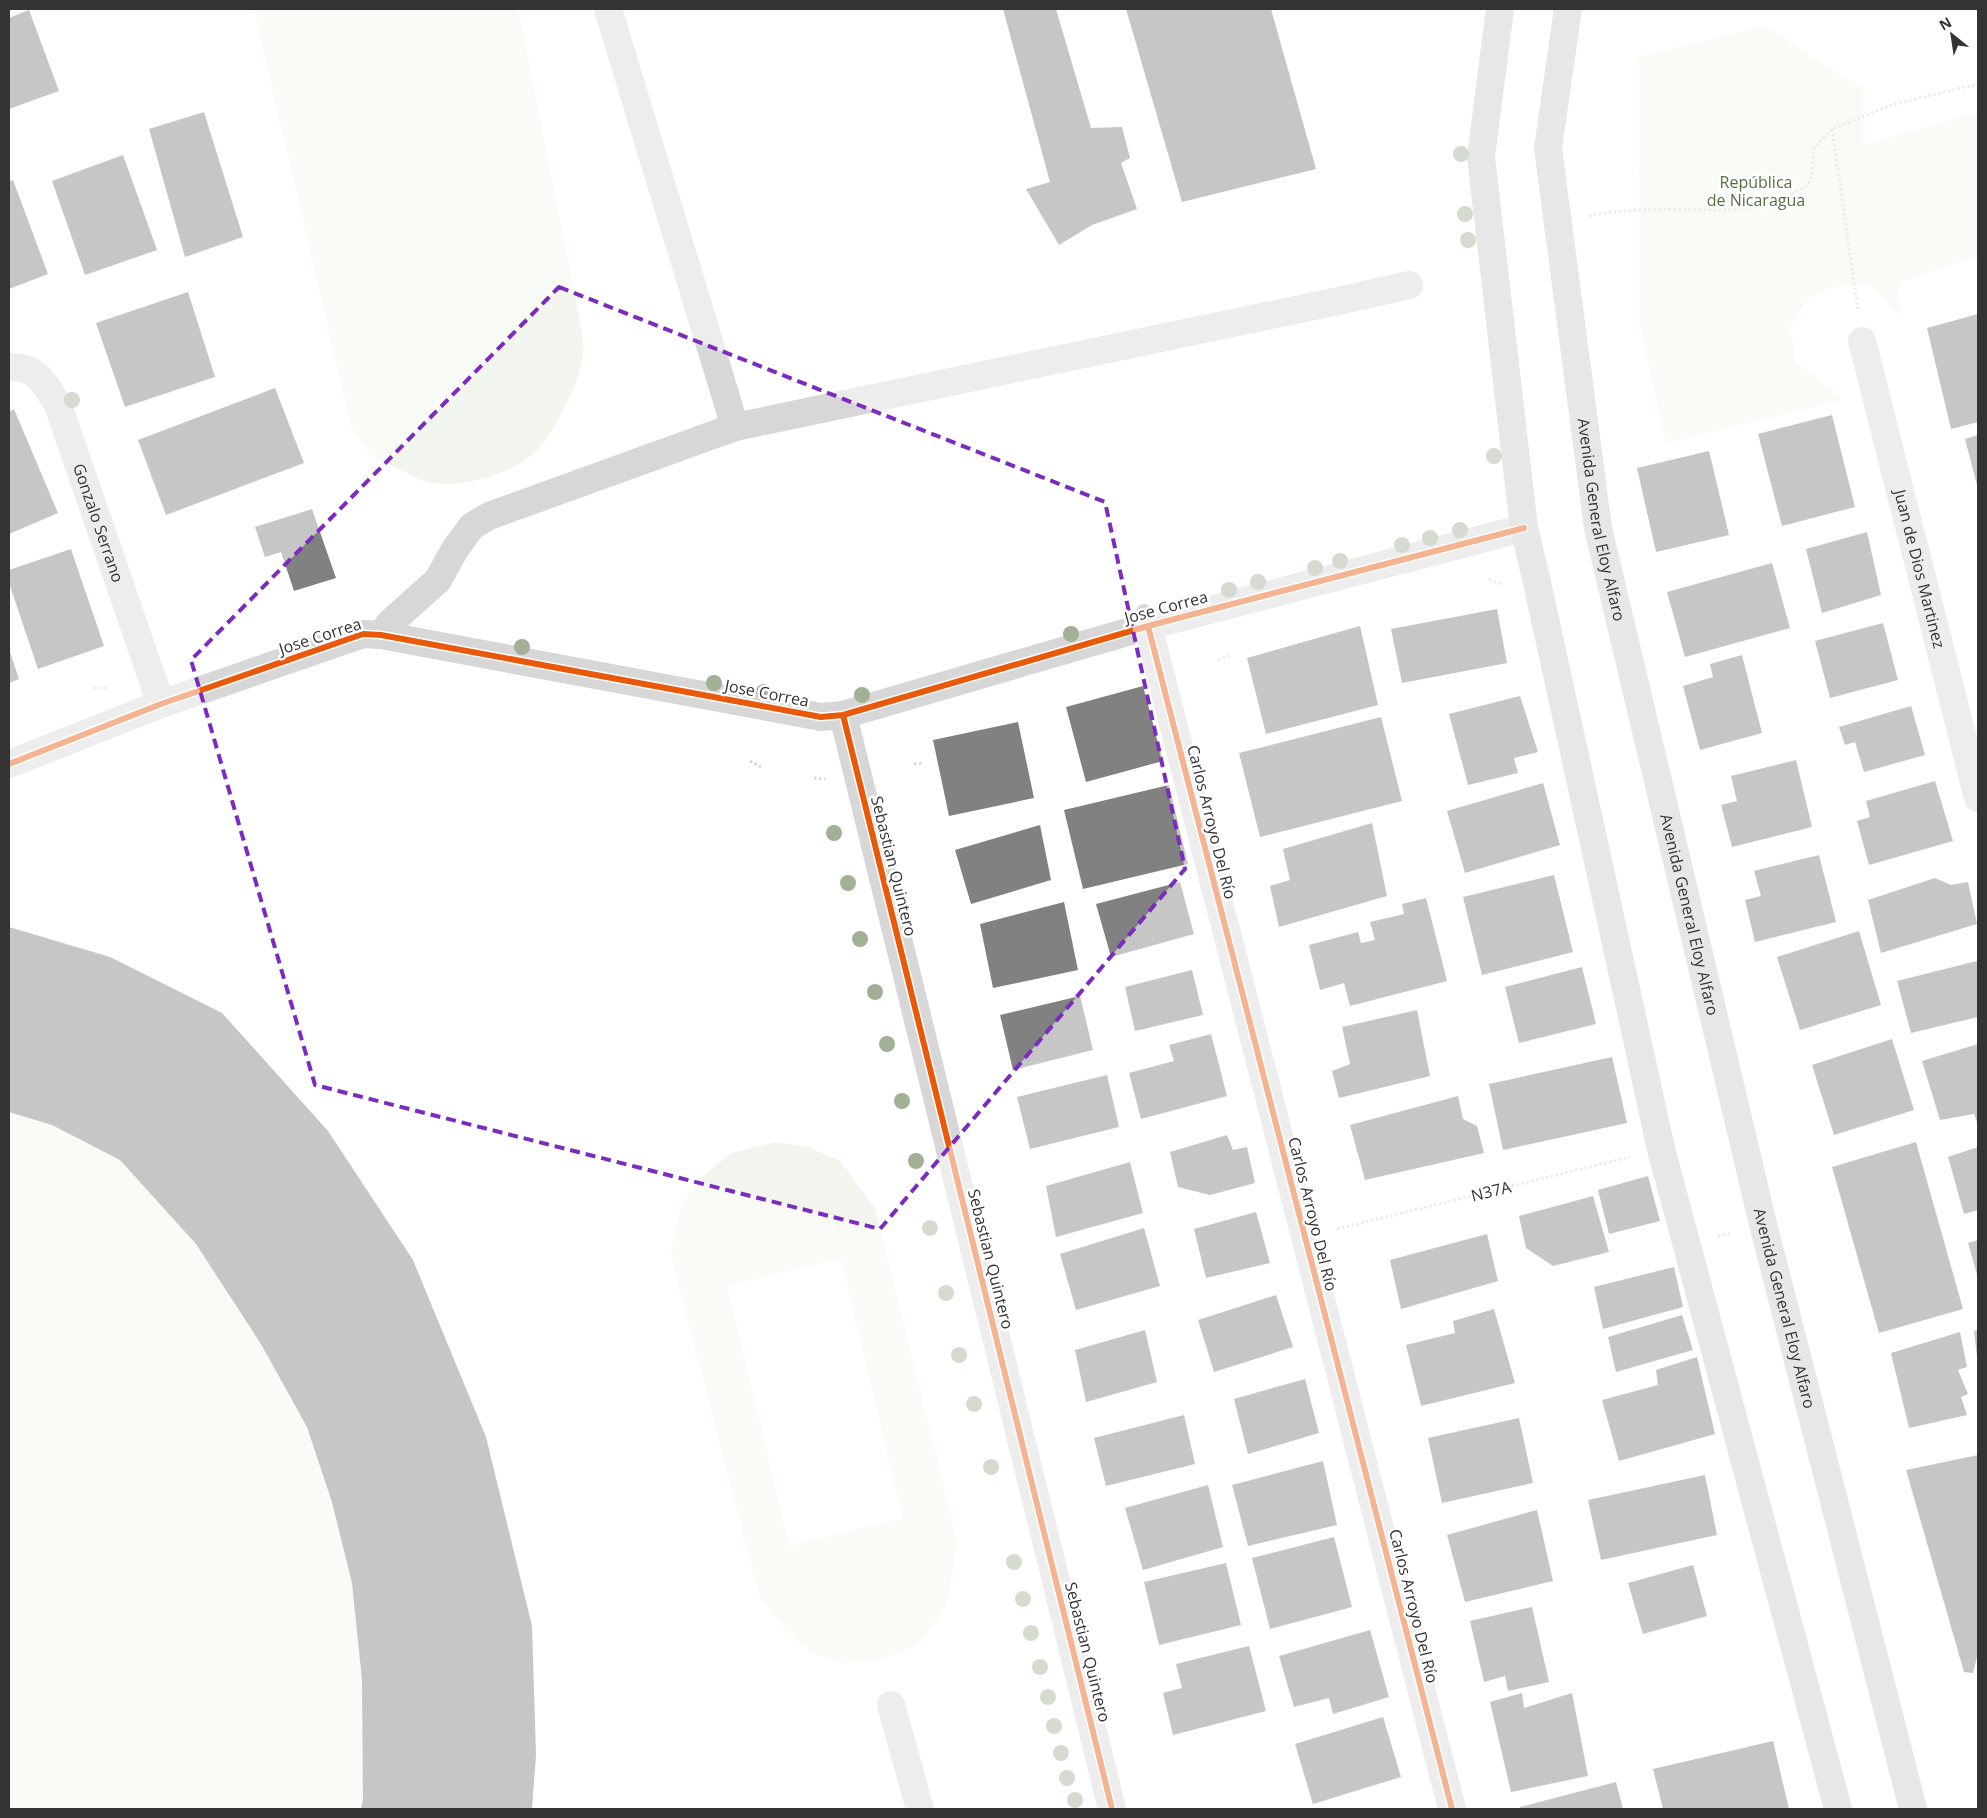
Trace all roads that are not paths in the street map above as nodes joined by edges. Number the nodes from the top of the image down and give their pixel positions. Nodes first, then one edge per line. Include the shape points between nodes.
1 (608, 9) edge
2 (1500, 9) edge
3 (1568, 9) edge
4 (1409, 285) dead end
5 (1862, 341) road end
6 (9, 367) edge
7 (735, 427) junction
8 (1524, 528) junction
9 (1148, 626) junction
10 (381, 635) junction
11 (161, 704) junction
12 (843, 715) junction
13 (9, 764) edge
14 (1978, 798) edge
15 (891, 1705) dead end
16 (920, 1809) edge
17 (1112, 1809) edge
18 (1452, 1809) edge
19 (1838, 1809) edge
20 (1913, 1809) edge

1 - 7 street
2 - 8 main road via 1481,158
3 - 20 main road, Avenida General Eloy Alfaro via 1548,148 1598,528 1762,1224
4 - 7 street
5 - 14 street, Juan de Dios Martinez
6 - 11 street, Gonzalo Serrano via 19,367 41,377 60,410
7 - 10 street via 489,516 472,526 438,580
8 - 9 street, Jose Correa
8 - 19 main road via 1661,1149
9 - 12 street, Jose Correa
9 - 18 street, Carlos Arroyo Del Río
10 - 11 street, Jose Correa via 363,634
10 - 12 street, Jose Correa via 821,717
11 - 13 street, Jose Correa
12 - 17 street, Sebastian Quintero
15 - 16 street

